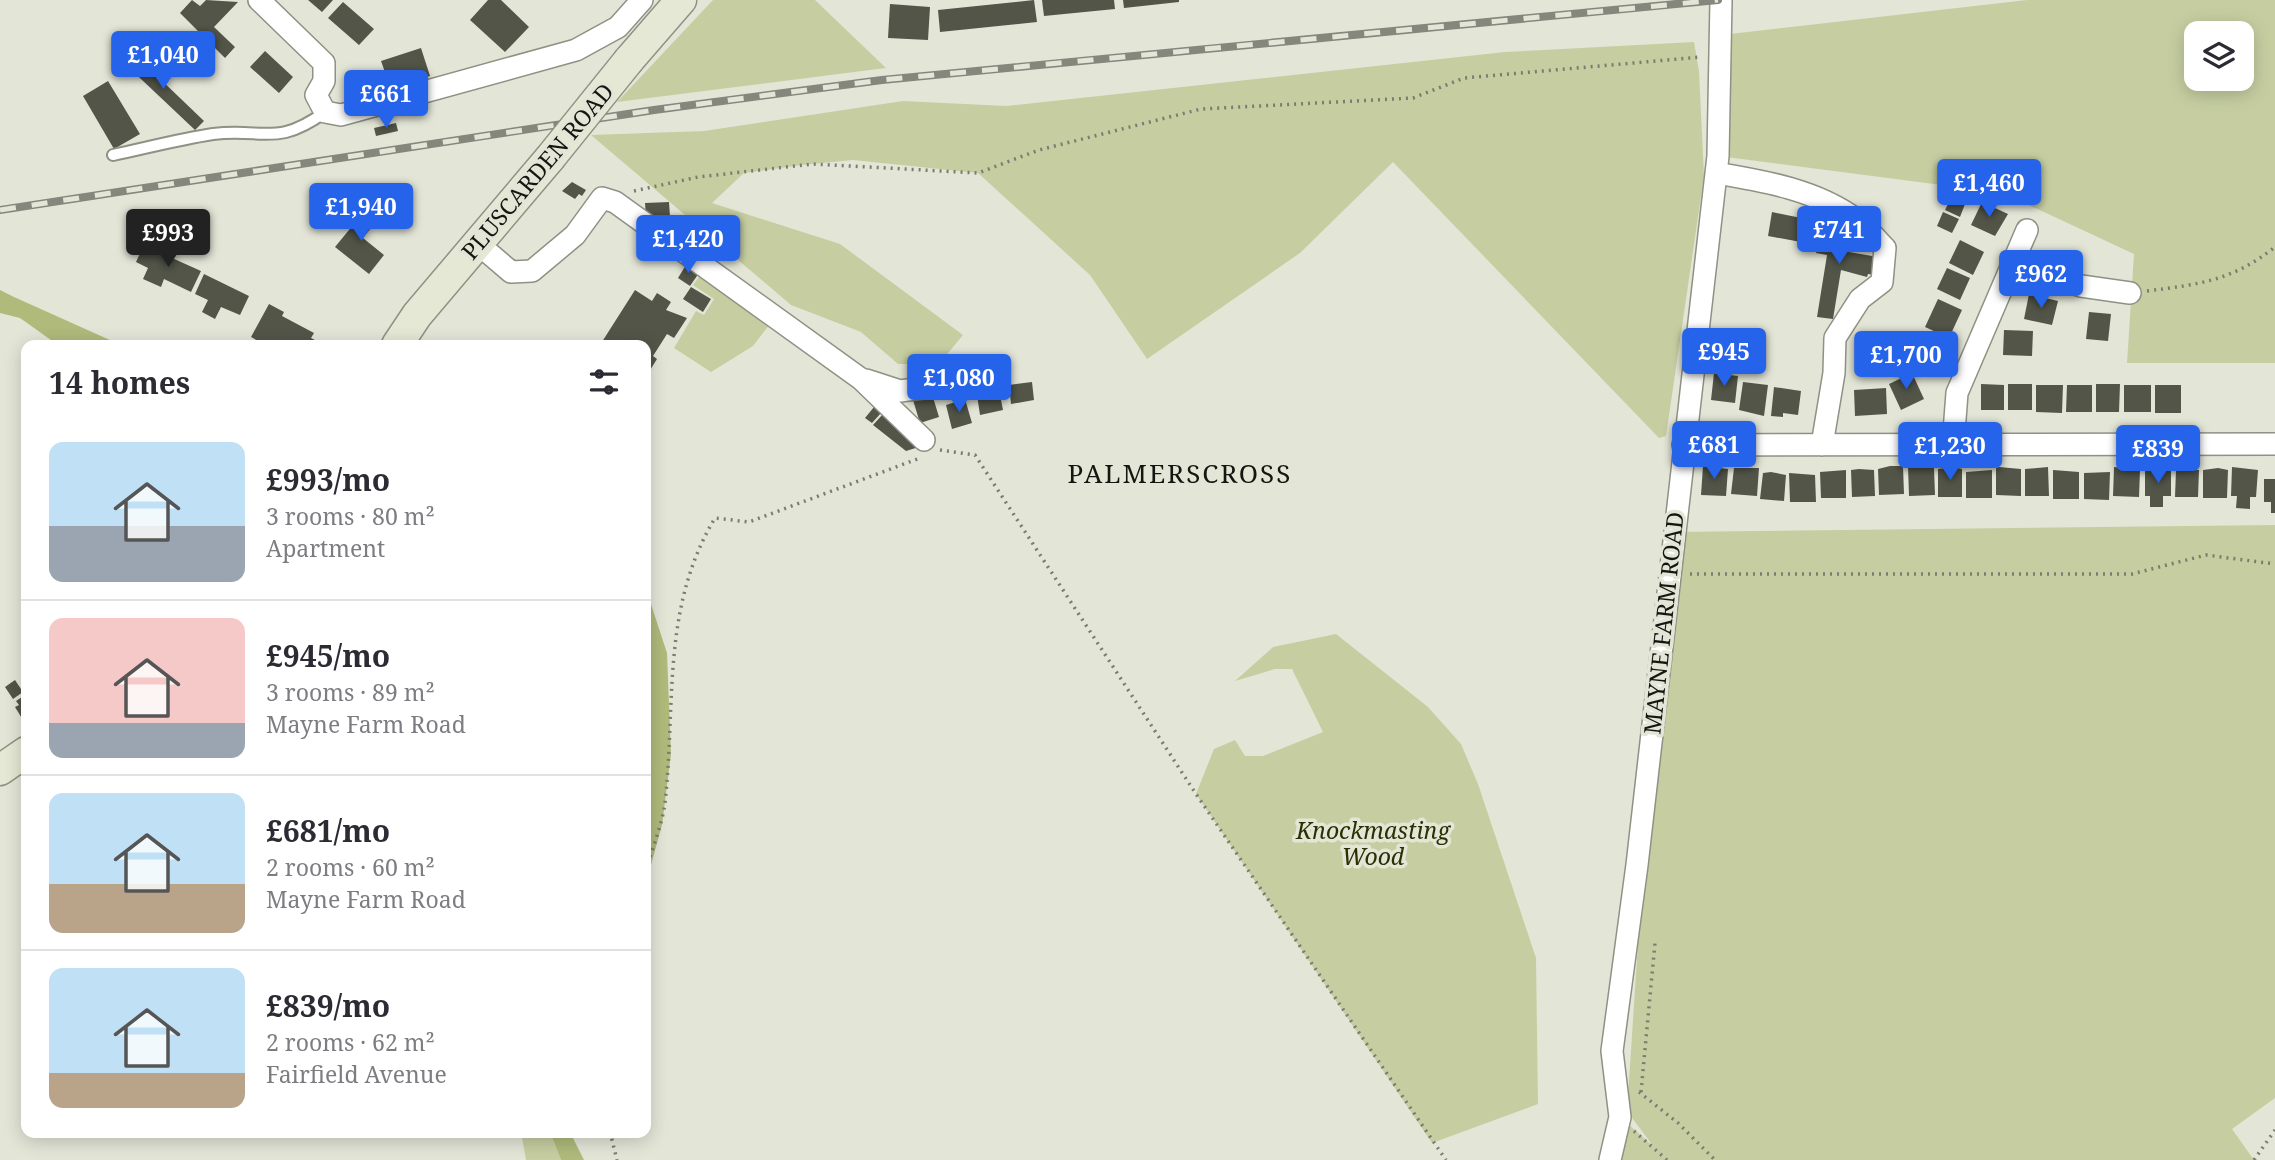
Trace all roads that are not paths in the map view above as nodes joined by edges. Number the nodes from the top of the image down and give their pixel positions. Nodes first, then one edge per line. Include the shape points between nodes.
1 (259, 0) edge
2 (642, 0) edge
3 (681, 0) edge
4 (1721, 0) edge
5 (325, 112) junction
6 (113, 155) dead end
7 (1716, 173) junction
8 (2027, 230) dead end
9 (477, 243) junction
10 (2013, 265) junction
11 (2130, 293) road end
12 (400, 340) edge
13 (965, 369) dead end
14 (860, 379) junction
15 (924, 440) dead end
16 (2275, 444) edge
17 (1683, 445) junction
18 (1822, 445) junction
19 (1953, 445) junction
20 (21, 755) edge
21 (0, 770) edge
22 (1610, 1160) edge

1 - 5 street via 324,63 324,80 316,95
2 - 5 street via 618,27 576,50 379,106 341,115
3 - 9 main road, PLUSCARDEN ROAD, bridge
4 - 7 street, MAYNE FARM ROAD
5 - 6 lane via 305,127 285,134 213,134
7 - 17 street, MAYNE FARM ROAD
7 - 18 street via 1777,183 1818,200 1857,220 1885,248 1882,282 1860,299 1835,338
8 - 10 street
9 - 12 main road, PLUSCARDEN ROAD
9 - 14 street via 511,272 532,271 575,235 603,198 615,202
10 - 11 street via 2081,286
10 - 19 street via 1957,393
13 - 14 street via 930,375 923,388 900,391
14 - 15 street
16 - 19 street
17 - 18 street
17 - 22 street, MAYNE FARM ROAD via 1612,1051 1620,1117
18 - 19 street
20 - 21 main road

